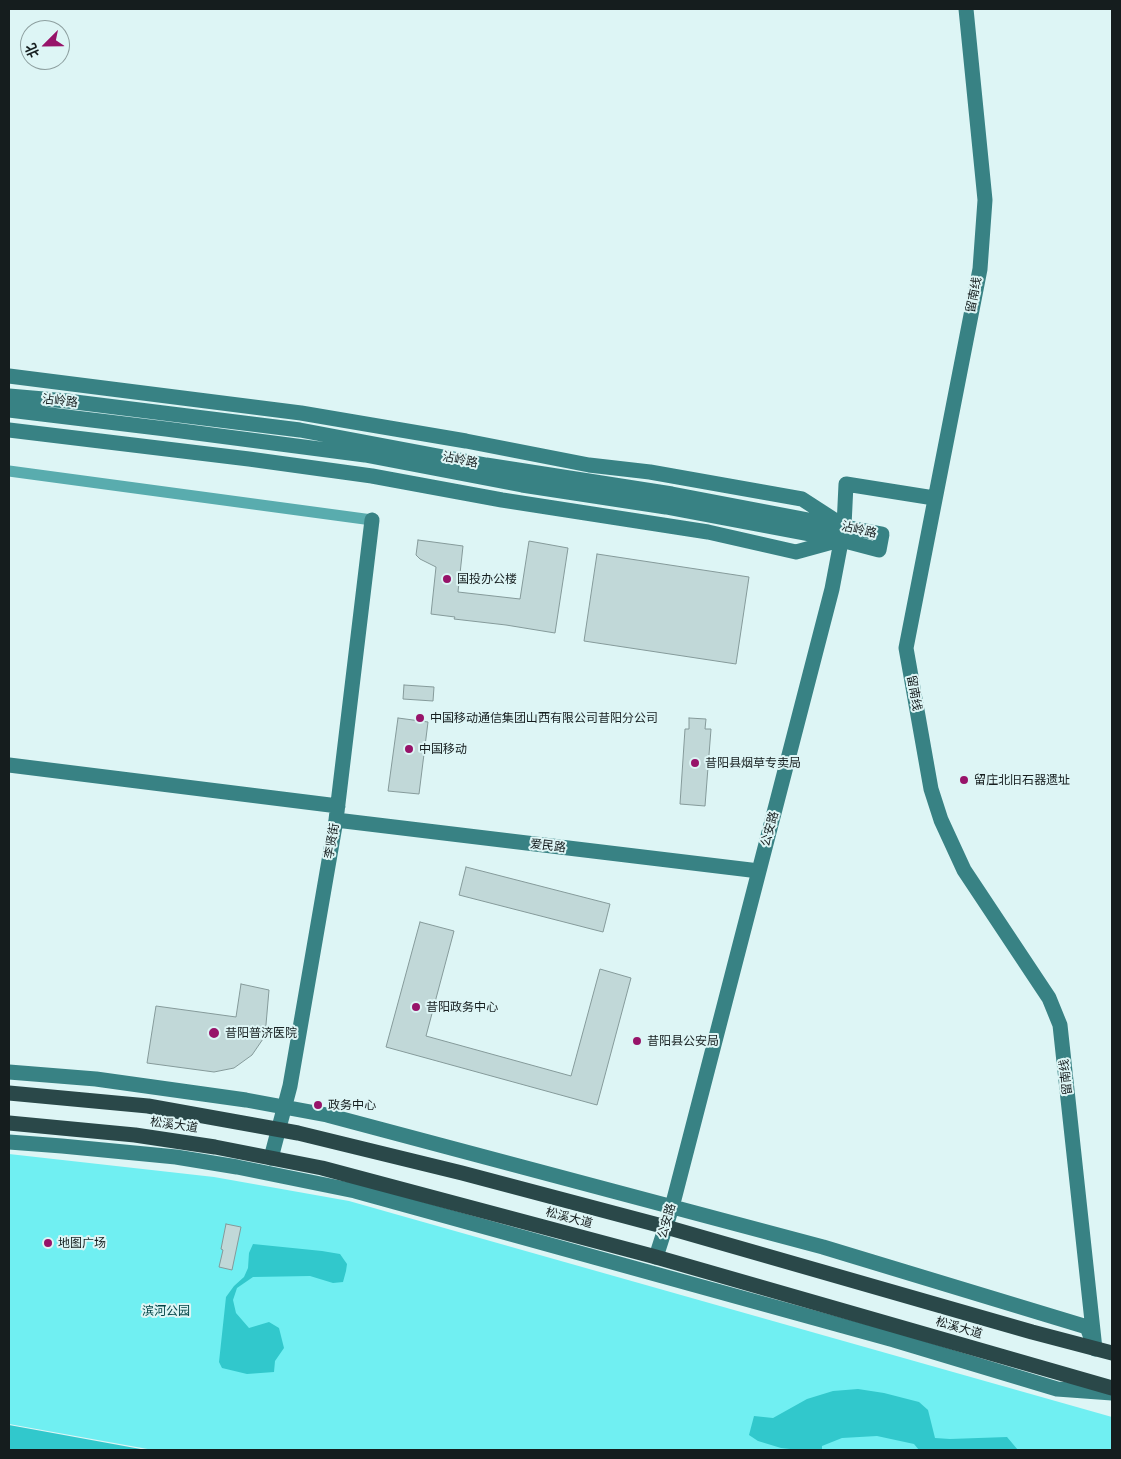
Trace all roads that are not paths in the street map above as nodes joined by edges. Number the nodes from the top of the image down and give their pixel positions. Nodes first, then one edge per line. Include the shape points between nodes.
1 (966, 9) edge
2 (9, 376) edge
3 (9, 396) edge
4 (9, 410) edge
5 (9, 430) edge
6 (9, 471) edge
7 (934, 498) junction
8 (372, 520) joint
9 (843, 533) junction
10 (9, 765) edge
11 (337, 813) junction
12 (759, 871) junction
13 (9, 1072) edge
14 (9, 1093) edge
15 (284, 1107) junction
16 (9, 1123) edge
17 (278, 1130) junction
18 (9, 1142) edge
19 (271, 1158) junction
20 (672, 1207) junction
21 (666, 1227) junction
22 (656, 1257) junction
23 (1112, 1344) edge
24 (1095, 1349) junction
25 (1112, 1353) edge
26 (1112, 1388) edge
27 (1112, 1393) edge

1 - 7 street, 留南线 via 985,200 980,269
2 - 9 street via 301,413 802,500
3 - 9 street, 沾岭路 via 300,430 486,465 672,494
4 - 9 street, 沾岭路 via 365,455 522,485
5 - 9 street via 372,476 708,532 796,552
6 - 8 street
7 - 9 street, 公安路 via 846,484
7 - 24 street, 留南线 via 906,648 931,789 964,870 1049,998 1060,1026
8 - 11 street, 李贤街
9 - 12 street, 公安路 via 832,589
10 - 11 street, 爱民路
11 - 12 street, 爱民路
11 - 15 street, 李贤街
12 - 20 street, 公安路
13 - 15 street via 96,1079
14 - 17 highway, 松溪大道 via 148,1106
15 - 17 street, 李贤街
15 - 20 street via 327,1115
16 - 19 highway, 松溪大道 via 135,1135
17 - 19 street, 李贤街
17 - 21 highway, 松溪大道 via 462,1173
18 - 27 street via 176,1157 355,1191 894,1340 1057,1389
19 - 22 highway, 松溪大道 via 322,1168
20 - 21 street, 公安路
20 - 24 street via 823,1247 1087,1327
21 - 22 street, 公安路
21 - 24 highway, 松溪大道
22 - 26 highway, 松溪大道
23 - 24 street
24 - 25 highway, 松溪大道

